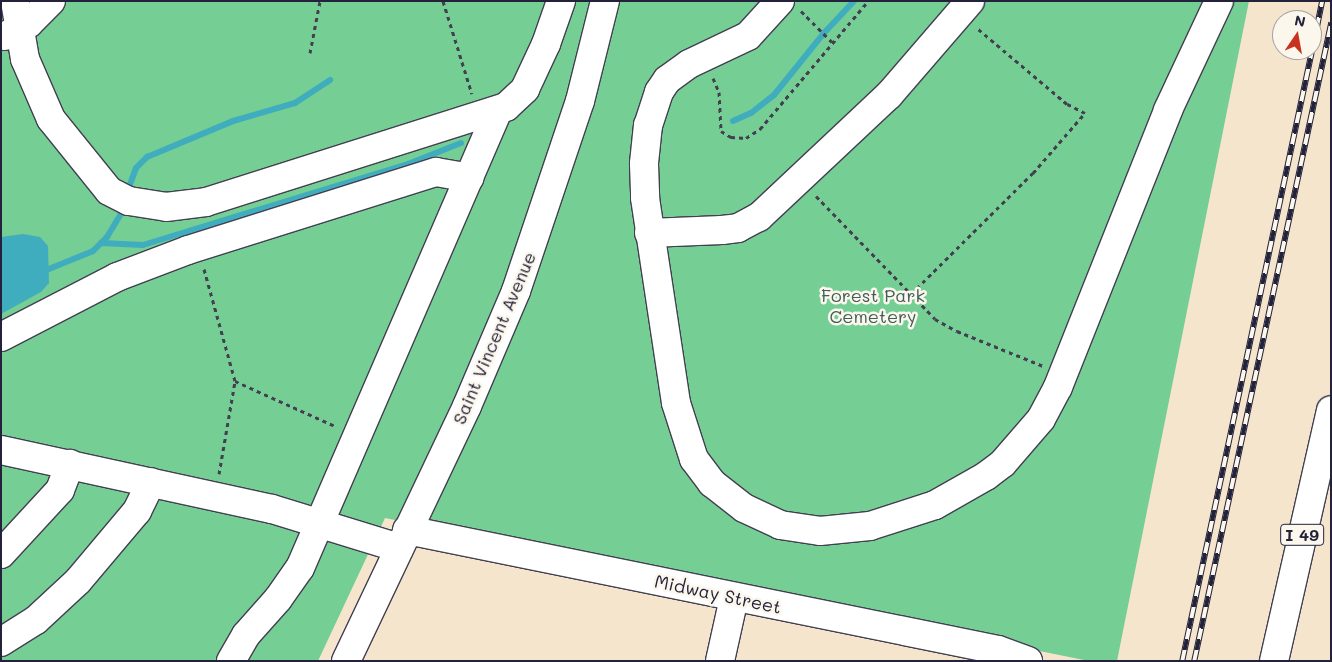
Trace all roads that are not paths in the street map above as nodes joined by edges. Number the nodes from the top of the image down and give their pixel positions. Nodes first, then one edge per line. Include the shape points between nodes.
1 (15, 1) edge
2 (51, 1) edge
3 (561, 1) edge
4 (605, 1) edge
5 (1219, 1) edge
6 (789, 4) edge
7 (965, 8) edge
8 (10, 34) edge
9 (489, 114) junction
10 (469, 178) junction
11 (649, 233) junction
12 (1, 336) edge
13 (1331, 410) edge
14 (1, 450) edge
15 (70, 464) junction
16 (151, 482) junction
17 (318, 522) junction
18 (403, 539) junction
19 (1, 554) edge
20 (734, 598) junction
21 (1, 642) edge
22 (975, 654) edge
23 (231, 661) edge
24 (346, 661) edge
25 (720, 661) edge
26 (1028, 661) edge
27 (1274, 661) edge

1 - 8 main road
2 - 8 main road
3 - 9 main road via 525,89 513,103
4 - 18 main road, Saint Vincent Avenue via 580,100 529,258 467,406
5 - 11 main road via 1168,110 1050,404 1030,433 997,467 953,496 918,511 870,526 820,531 780,525 744,508 712,483 694,459 676,403
6 - 11 main road via 748,36 702,58 667,80 652,107 644,164
7 - 11 main road via 889,94 769,209 738,228
8 - 9 main road via 26,59 51,119 109,191 129,201 154,207 200,204
9 - 10 main road
10 - 12 main road via 436,172 198,247 117,278
10 - 17 main road
13 - 27 main road, I 49
14 - 15 main road, Midway Street
15 - 16 main road, Midway Street
15 - 19 main road via 60,490
16 - 17 main road, Midway Street
16 - 21 main road via 137,511 78,581 36,620
17 - 18 main road, Midway Street
17 - 23 main road via 294,578 246,634
18 - 20 main road, Midway Street
18 - 24 main road, Saint Vincent Avenue
20 - 22 main road, Midway Street
20 - 25 main road
22 - 26 main road, Midway Street

